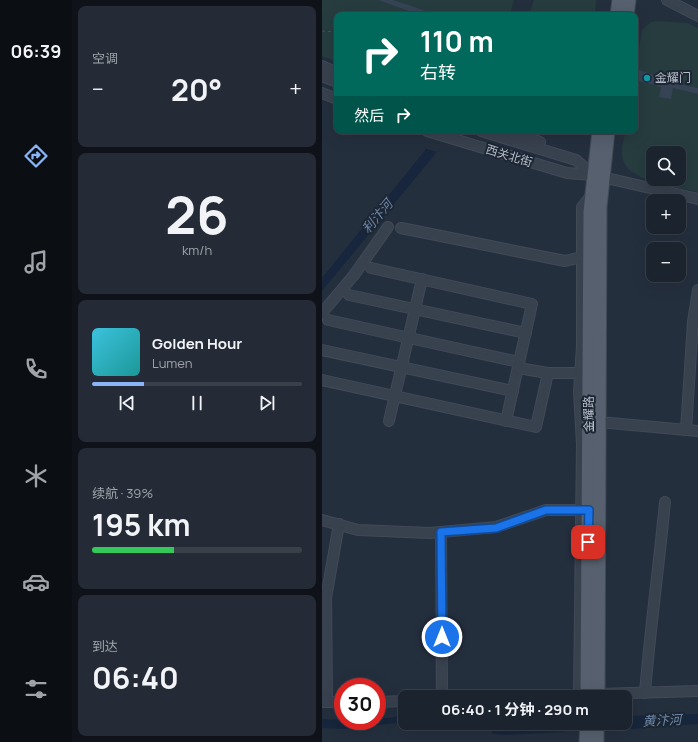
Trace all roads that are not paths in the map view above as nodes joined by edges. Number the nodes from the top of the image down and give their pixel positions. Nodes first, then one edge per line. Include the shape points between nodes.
1 (619, 0) edge
2 (629, 0) edge
3 (667, 0) edge
4 (617, 12) edge
5 (628, 12) edge
6 (698, 16) edge
7 (322, 66) edge
8 (334, 72) edge
9 (322, 76) edge
10 (334, 81) edge
11 (322, 93) edge
12 (334, 98) edge
13 (437, 134) edge
14 (491, 134) edge
15 (516, 134) edge
16 (599, 134) edge
17 (607, 134) edge
18 (569, 158) junction
19 (598, 176) junction
20 (591, 196) junction
21 (698, 199) edge
22 (388, 227) dead end
23 (401, 228) dead end
24 (582, 257) junction
25 (371, 268) dead end
26 (422, 279) junction
27 (698, 290) edge
28 (349, 295) dead end
29 (415, 309) junction
30 (325, 317) edge
31 (526, 333) junction
32 (408, 338) junction
33 (322, 350) edge
34 (519, 365) junction
35 (402, 367) junction
36 (548, 373) junction
37 (584, 373) junction
38 (322, 380) edge
39 (513, 391) junction
40 (395, 396) junction
41 (390, 421) dead end
42 (506, 421) junction
43 (599, 422) junction
44 (686, 430) junction
45 (698, 431) edge
46 (665, 502) dead end
47 (585, 510) junction
48 (322, 520) edge
49 (339, 524) junction
50 (441, 532) junction
51 (325, 579) edge
52 (324, 652) edge
53 (442, 690) edge
54 (588, 690) edge
55 (588, 690) edge
56 (698, 691) edge
57 (645, 693) junction
58 (632, 694) edge
59 (398, 701) edge
60 (325, 702) edge
61 (386, 702) edge

1 - 4 main road
2 - 5 main road
3 - 6 street
7 - 8 street
9 - 10 street
11 - 12 street
13 - 19 street, 西关北街 via 567,173
14 - 18 street, 西关北街
15 - 18 street via 562,148
16 - 19 main road, 金耀路
17 - 19 main road, 金耀路
18 - 19 street, 西关北街
19 - 20 main road, 金耀路
19 - 21 street, 西关北街
19 - 43 main road, 金耀路
20 - 24 street via 582,207
20 - 37 main road, 金耀路
22 - 30 street
23 - 24 street via 564,261
24 - 37 street
25 - 26 street
26 - 29 street
26 - 31 street via 532,304
27 - 44 street
28 - 29 street
29 - 31 street
29 - 32 street
30 - 32 street
31 - 34 street
32 - 34 street
32 - 35 street
33 - 35 street
34 - 36 street
34 - 39 street
35 - 39 street
35 - 40 street
36 - 37 street
36 - 42 street via 536,427
37 - 47 main road, 金耀路
38 - 40 street
39 - 42 street
40 - 41 street
40 - 42 street
43 - 44 street
43 - 54 main road, 金耀路
44 - 45 street
46 - 57 street
47 - 50 street via 546,510 496,528
47 - 55 main road, 金耀路
48 - 49 street
49 - 50 street via 358,530
49 - 51 street
50 - 53 street
51 - 52 street
52 - 60 street
56 - 57 street
57 - 58 street
59 - 61 street

